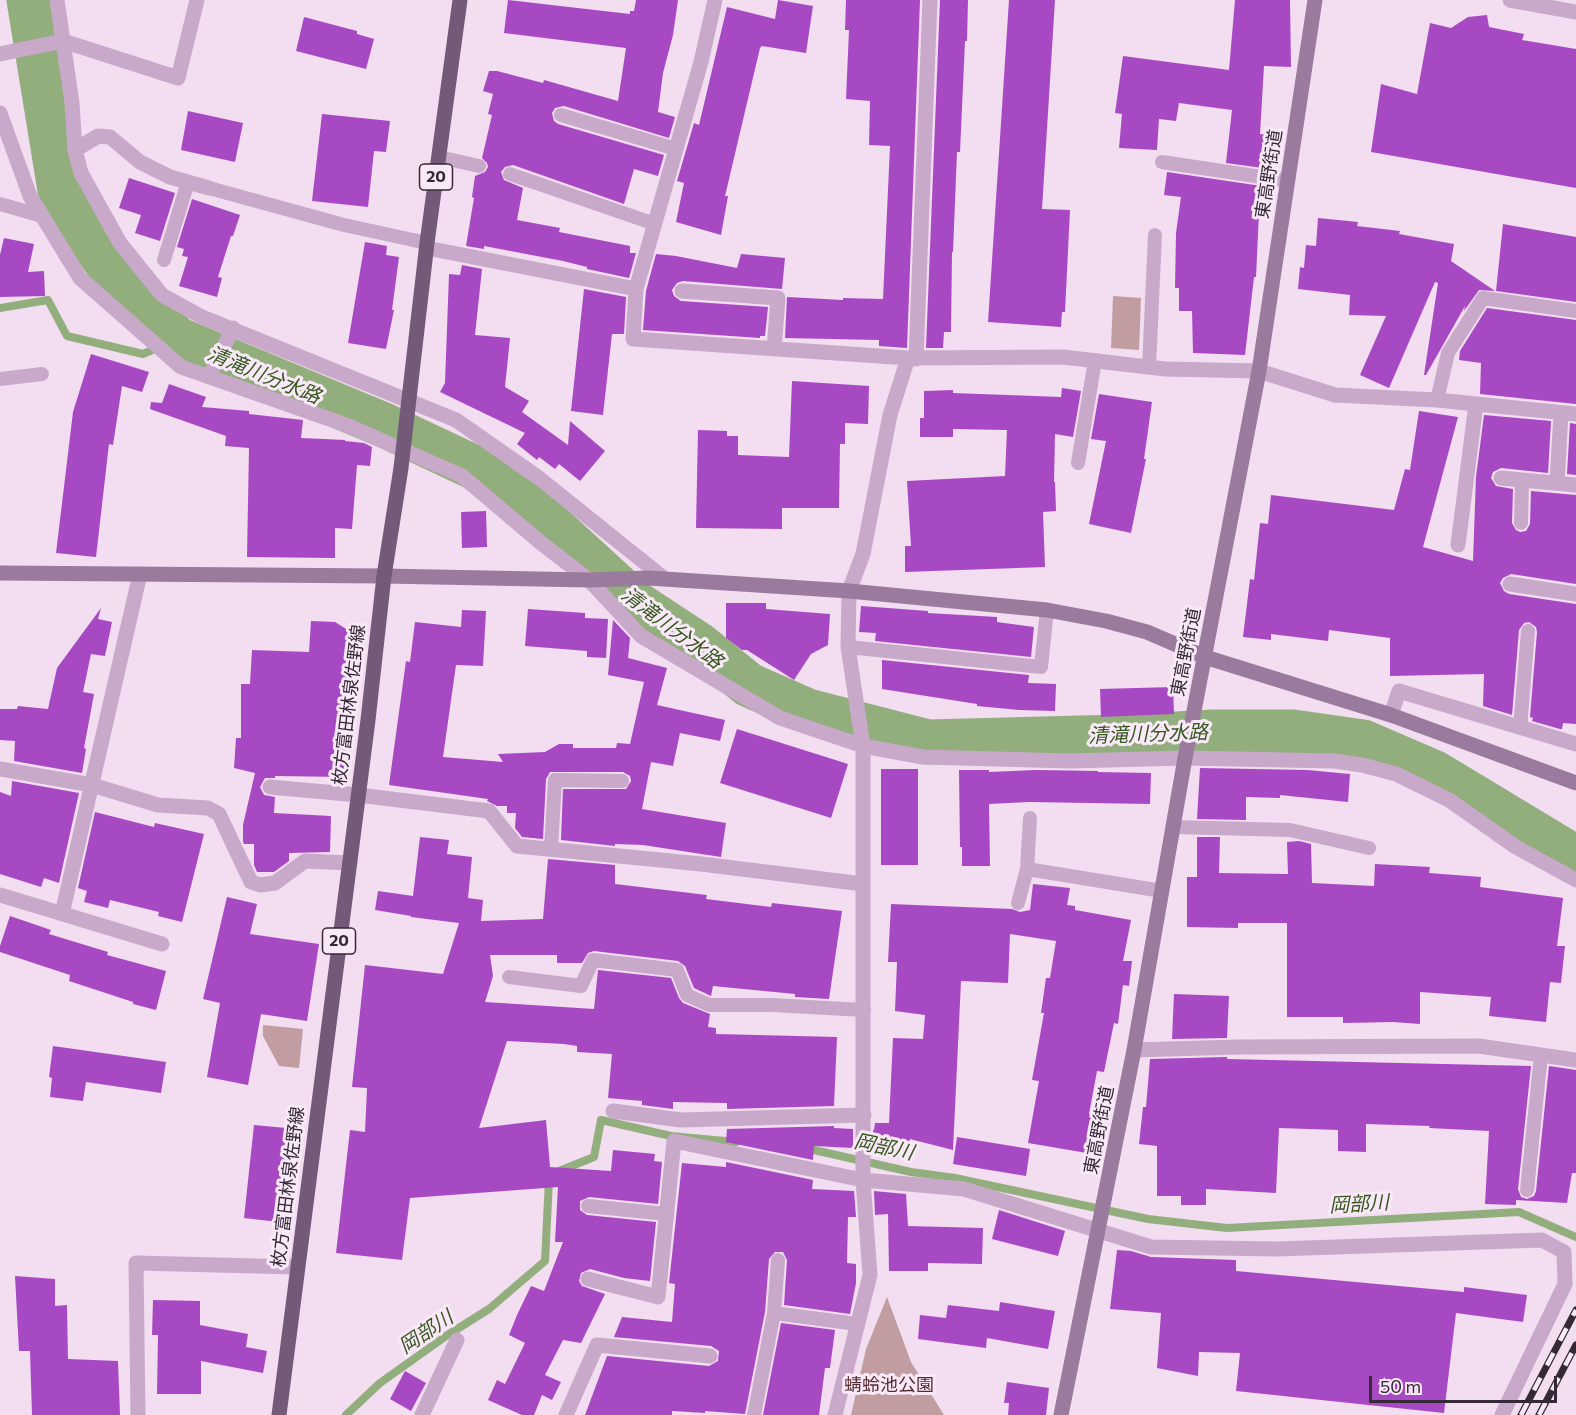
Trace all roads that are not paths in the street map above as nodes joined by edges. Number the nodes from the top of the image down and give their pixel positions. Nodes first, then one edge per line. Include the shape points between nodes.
1 (57, 0) edge
2 (197, 0) edge
3 (458, 0) edge
4 (467, 0) edge
5 (715, 0) edge
6 (930, 0) edge
7 (1315, 0) edge
8 (1510, 0) edge
9 (1576, 12) edge
10 (456, 30) junction
11 (56, 42) junction
12 (6, 53) edge
13 (0, 113) edge
14 (561, 115) dead end
15 (676, 149) junction
16 (75, 150) junction
17 (439, 157) junction
18 (1162, 162) dead end
19 (479, 166) dead end
20 (510, 174) dead end
21 (1288, 181) junction
22 (188, 182) junction
23 (209, 188) joint
24 (0, 204) edge
25 (42, 216) junction
26 (655, 224) junction
27 (1155, 235) dead end
28 (427, 246) junction
29 (164, 260) dead end
30 (636, 289) junction
31 (682, 291) dead end
32 (1576, 311) edge
33 (232, 328) junction
34 (774, 349) junction
35 (912, 358) junction
36 (1095, 360) junction
37 (1149, 367) junction
38 (212, 370) junction
39 (1259, 371) junction
40 (42, 374) dead end
41 (0, 379) edge
42 (1437, 400) junction
43 (1476, 404) junction
44 (1569, 414) edge
45 (1078, 463) dead end
46 (1501, 478) dead end
47 (1522, 480) junction
48 (1557, 483) junction
49 (1576, 485) edge
50 (1521, 523) dead end
51 (1458, 545) dead end
52 (0, 573) edge
53 (140, 574) junction
54 (384, 576) junction
55 (665, 579) junction
56 (589, 580) junction
57 (1510, 584) dead end
58 (849, 591) junction
59 (1576, 594) edge
60 (1047, 610) junction
61 (1528, 631) dead end
62 (848, 647) junction
63 (1205, 657) junction
64 (1391, 715) junction
65 (1520, 728) junction
66 (1576, 744) edge
67 (863, 746) junction
68 (1185, 758) junction
69 (0, 769) edge
70 (622, 781) dead end
71 (1576, 783) edge
72 (92, 785) junction
73 (270, 787) dead end
74 (358, 795) junction
75 (1030, 818) dead end
76 (1173, 827) junction
77 (1369, 848) dead end
78 (551, 849) junction
79 (350, 863) junction
80 (1027, 870) junction
81 (1576, 880) edge
82 (863, 884) junction
83 (1162, 891) junction
84 (0, 896) edge
85 (1018, 903) dead end
86 (63, 914) junction
87 (162, 944) dead end
88 (509, 977) dead end
89 (864, 1010) junction
90 (1134, 1050) junction
91 (1541, 1055) junction
92 (1576, 1060) edge
93 (613, 1111) dead end
94 (864, 1115) junction
95 (863, 1175) junction
96 (1527, 1190) dead end
97 (588, 1206) dead end
98 (667, 1214) junction
99 (1100, 1225) junction
100 (778, 1260) dead end
101 (297, 1267) junction
102 (588, 1279) dead end
103 (774, 1313) junction
104 (857, 1324) junction
105 (457, 1340) dead end
106 (710, 1356) dead end
107 (138, 1415) edge
108 (279, 1415) edge
109 (422, 1415) edge
110 (566, 1415) edge
111 (754, 1415) edge
112 (835, 1415) edge
113 (1061, 1415) edge
114 (1502, 1415) edge

1 - 11 street
2 - 11 street via 178,78
3 - 10 main road, 枚方富田林泉佐野線 / 20
4 - 10 street
5 - 15 street
6 - 35 street
7 - 21 street, 東高野街道
8 - 9 street
10 - 17 main road, 枚方富田林泉佐野線 / 20
11 - 12 street
11 - 16 street via 72,103
13 - 25 street via 30,196
14 - 15 lane
15 - 26 street
16 - 22 street via 98,136 110,137 140,162
16 - 33 street via 81,173 120,243 162,295
17 - 19 lane
17 - 28 main road, 枚方富田林泉佐野線 / 20
18 - 21 lane
20 - 26 lane
21 - 39 street, 東高野街道
22 - 23 street
22 - 29 lane
23 - 28 lane
24 - 25 lane
25 - 38 street via 80,278 181,367
26 - 30 street
27 - 37 lane
28 - 30 street
28 - 54 main road, 枚方富田林泉佐野線 / 20
30 - 34 street via 633,339
31 - 34 street via 778,298
32 - 42 lane via 1483,298 1448,353
33 - 38 street
33 - 55 street via 456,420 538,478
34 - 35 street
35 - 36 street
35 - 58 street via 890,415 863,554
36 - 37 street
36 - 45 lane
37 - 39 street
38 - 56 street via 462,476
39 - 42 street via 1335,395
39 - 63 street, 東高野街道
40 - 41 lane
42 - 43 street
43 - 44 street
43 - 51 street
44 - 48 street
46 - 47 street
47 - 48 street
47 - 50 lane
48 - 49 street
52 - 53 street
53 - 54 street
53 - 72 street
54 - 56 street
54 - 74 main road, 枚方富田林泉佐野線 / 20
55 - 56 street
55 - 58 street
56 - 67 street via 641,636 780,718
57 - 59 street
58 - 60 street
58 - 62 street
60 - 62 lane via 1041,668
60 - 63 street via 1147,632
61 - 65 lane
62 - 67 street
63 - 64 street
63 - 68 street, 東高野街道
64 - 65 street via 1399,691
64 - 71 street
65 - 66 street
67 - 68 street via 923,757 1070,761
67 - 82 street
68 - 76 street, 東高野街道
68 - 81 street via 1334,761 1396,774 1449,800 1516,847
69 - 72 street
70 - 78 lane via 555,780
72 - 79 street via 158,805 208,807 219,814 251,882 260,885 275,883 305,861
72 - 86 street
73 - 74 street
74 - 78 street via 489,811 517,846
74 - 79 main road, 枚方富田林泉佐野線 / 20
75 - 80 lane
76 - 77 lane via 1290,830
76 - 83 street, 東高野街道
78 - 82 street
79 - 101 main road, 枚方富田林泉佐野線 / 20
80 - 83 lane
80 - 85 lane
82 - 89 street
83 - 90 street, 東高野街道
84 - 86 street
86 - 87 street
88 - 89 lane via 581,986 593,960 677,970 687,995 709,1005
89 - 94 street
90 - 91 street via 1479,1046
90 - 99 street, 東高野街道
91 - 92 street
91 - 96 lane
93 - 94 street via 681,1120
94 - 95 street
95 - 98 street via 674,1141
95 - 99 street via 964,1189
95 - 104 street via 870,1275
97 - 98 lane
98 - 102 street via 658,1298
99 - 113 street, 東高野街道
99 - 114 street via 1151,1247 1277,1249 1542,1239 1564,1252 1565,1284
100 - 103 lane
101 - 107 street via 136,1263
101 - 108 main road, 枚方富田林泉佐野線 / 20
103 - 104 lane
103 - 111 lane
104 - 112 street
105 - 109 street
106 - 110 street via 597,1345

